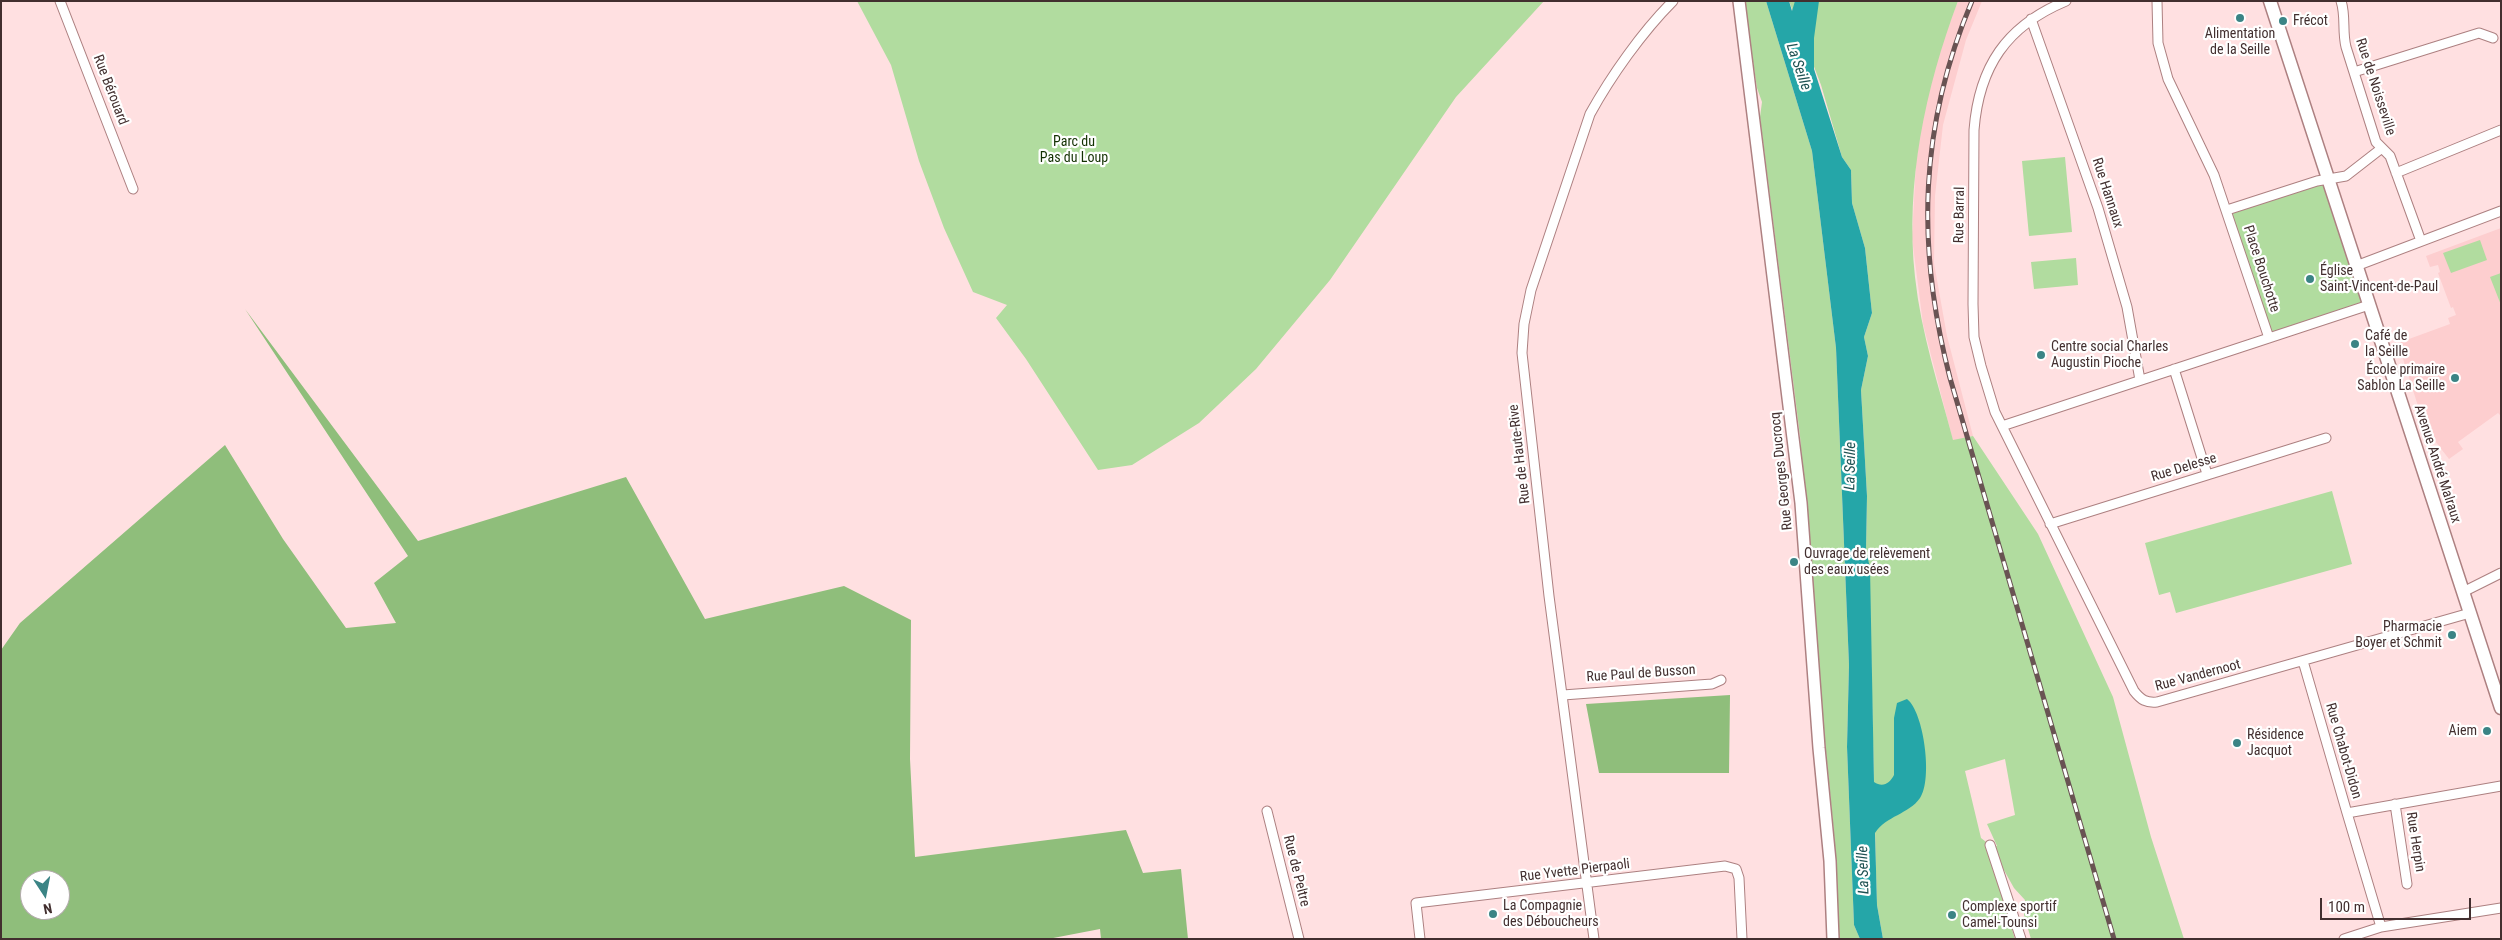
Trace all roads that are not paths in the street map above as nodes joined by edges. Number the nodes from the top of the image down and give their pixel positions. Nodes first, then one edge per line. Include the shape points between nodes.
1 (60, 1) edge
2 (1673, 1) edge
3 (1739, 1) edge
4 (2066, 1) edge
5 (2157, 1) edge
6 (2270, 1) edge
7 (2341, 1) edge
8 (2031, 19) junction
9 (2493, 38) dead end
10 (2354, 72) junction
11 (2501, 130) edge
12 (2382, 148) junction
13 (2396, 173) junction
14 (2328, 180) junction
15 (133, 189) dead end
16 (2227, 210) junction
17 (2501, 211) edge
18 (2421, 241) junction
19 (2356, 266) junction
20 (2369, 305) junction
21 (2270, 338) junction
22 (2174, 369) junction
23 (2140, 380) junction
24 (2002, 426) junction
25 (2326, 438) dead end
26 (2207, 474) junction
27 (2050, 524) junction
28 (2501, 573) edge
29 (2463, 592) junction
30 (2470, 613) junction
31 (2304, 661) junction
32 (1721, 680) dead end
33 (1563, 695) junction
34 (2501, 708) edge
35 (2501, 786) edge
36 (2394, 804) junction
37 (1267, 811) dead end
38 (2347, 813) junction
39 (1990, 846) dead end
40 (1587, 883) junction
41 (2408, 884) dead end
42 (2501, 908) edge
43 (2382, 927) junction
44 (1299, 939) edge
45 (1420, 939) edge
46 (1594, 939) edge
47 (1742, 939) edge
48 (1833, 939) edge
49 (2021, 939) edge
50 (2344, 939) edge

1 - 15 street, Rue Bérouard
2 - 33 street, Rue de Haute-Rive via 1653,24 1590,114 1526,307 1523,368
3 - 48 street, Rue Georges Ducrocq via 1802,511 1829,849
4 - 8 street, Rue Barral
5 - 16 street, Place Bouchotte via 2158,43 2168,79 2214,175
6 - 14 main road, Avenue André Malraux
7 - 10 street, Rue de Noisseville via 2343,37
8 - 23 street, Rue Hannaux via 2098,208 2127,307
8 - 24 street, Rue Barral via 2012,35 1988,68 1976,105 1974,130 1974,337
9 - 10 street via 2480,33
10 - 12 street, Rue de Noisseville via 2376,142
11 - 13 street
12 - 13 street via 2390,156
12 - 14 street, Rue de Noisseville via 2346,176
13 - 18 street
14 - 16 street
14 - 19 main road, Avenue André Malraux
16 - 21 street, Place Bouchotte
17 - 18 street
18 - 19 street
19 - 20 main road, Avenue André Malraux
20 - 21 street
20 - 29 main road, Avenue André Malraux
21 - 22 street
22 - 23 street
22 - 26 street
23 - 24 street
24 - 27 street, Rue Vandernoot
25 - 26 street, Rue Delesse
26 - 27 street, Rue Delesse
27 - 31 street, Rue Vandernoot via 2140,699 2148,703 2157,702
28 - 29 street
29 - 30 main road, Avenue André Malraux
30 - 31 street, Rue Vandernoot
30 - 34 main road, Avenue André Malraux
31 - 38 street, Rue Chabot-Didon
32 - 33 street, Rue Paul de Busson via 1712,684
33 - 40 street, Rue de Haute-Rive
35 - 36 street, Rue Chabot-Didon
36 - 38 street, Rue Chabot-Didon
36 - 41 street, Rue Herpin
37 - 44 street, Rue de Peltre
38 - 43 street
39 - 49 street
40 - 45 street, Rue Yvette Pierpaoli via 1416,903
40 - 46 street, Rue de Haute-Rive
40 - 47 street, Rue Yvette Pierpaoli via 1725,866 1736,869
42 - 43 street
43 - 50 street

